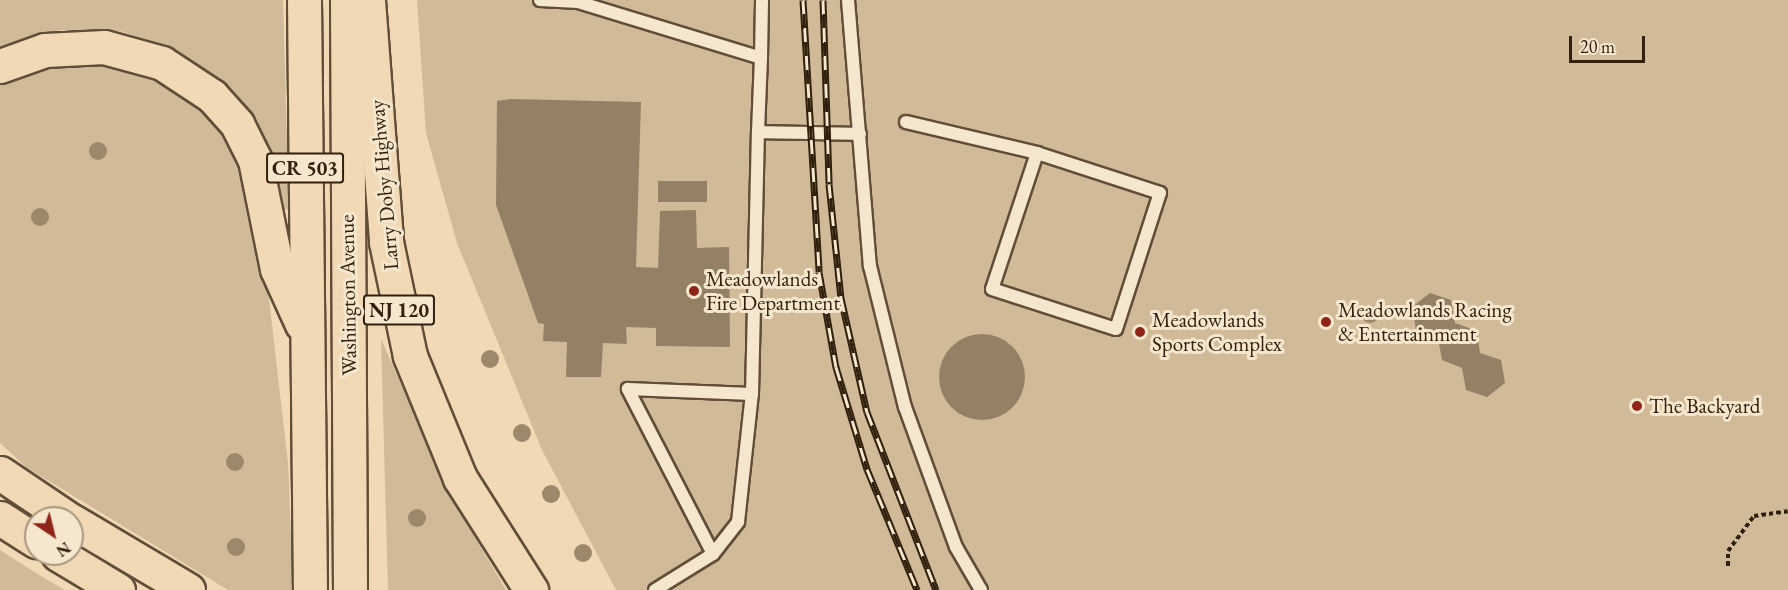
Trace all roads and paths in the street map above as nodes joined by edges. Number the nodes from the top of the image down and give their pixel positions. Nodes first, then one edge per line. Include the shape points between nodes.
1 (304, 0) edge
2 (347, 0) edge
3 (368, 0) edge
4 (540, 0) edge
5 (762, 0) edge
6 (848, 0) edge
7 (761, 58) junction
8 (0, 66) edge
9 (906, 122) dead end
10 (758, 132) junction
11 (860, 134) junction
12 (1037, 153) junction
13 (307, 335) junction
14 (752, 394) junction
15 (0, 473) edge
16 (49, 506) edge
17 (1788, 511) edge
18 (0, 518) edge
19 (84, 528) edge
20 (24, 533) edge
21 (713, 554) junction
22 (78, 566) edge
23 (1728, 566) dead end
24 (118, 590) edge
25 (188, 590) edge
26 (309, 590) edge
27 (350, 590) edge
28 (531, 590) edge
29 (655, 590) edge
30 (981, 590) edge

1 - 13 main road, Washington Avenue / CR 503
2 - 27 main road, Washington Avenue / CR 503
3 - 28 main road, Larry Doby Highway / NJ 120 via 386,242 410,356 460,478
4 - 7 lane via 578,2
5 - 7 lane
6 - 11 lane
7 - 10 lane
8 - 13 main road via 45,50 104,47 162,63 212,96 237,124 255,160 268,202 277,269
9 - 12 lane
10 - 11 lane
10 - 14 lane
11 - 30 lane via 870,266 905,407 956,547
12 - 12 lane via 992,289 1116,329 1160,193
13 - 26 main road, Washington Avenue / CR 503
14 - 21 lane via 738,522
14 - 21 lane via 628,389
15 - 16 main road
17 - 23 path via 1763,510 1754,516 1728,551
18 - 20 main road
19 - 25 main road
21 - 29 lane
22 - 24 main road

